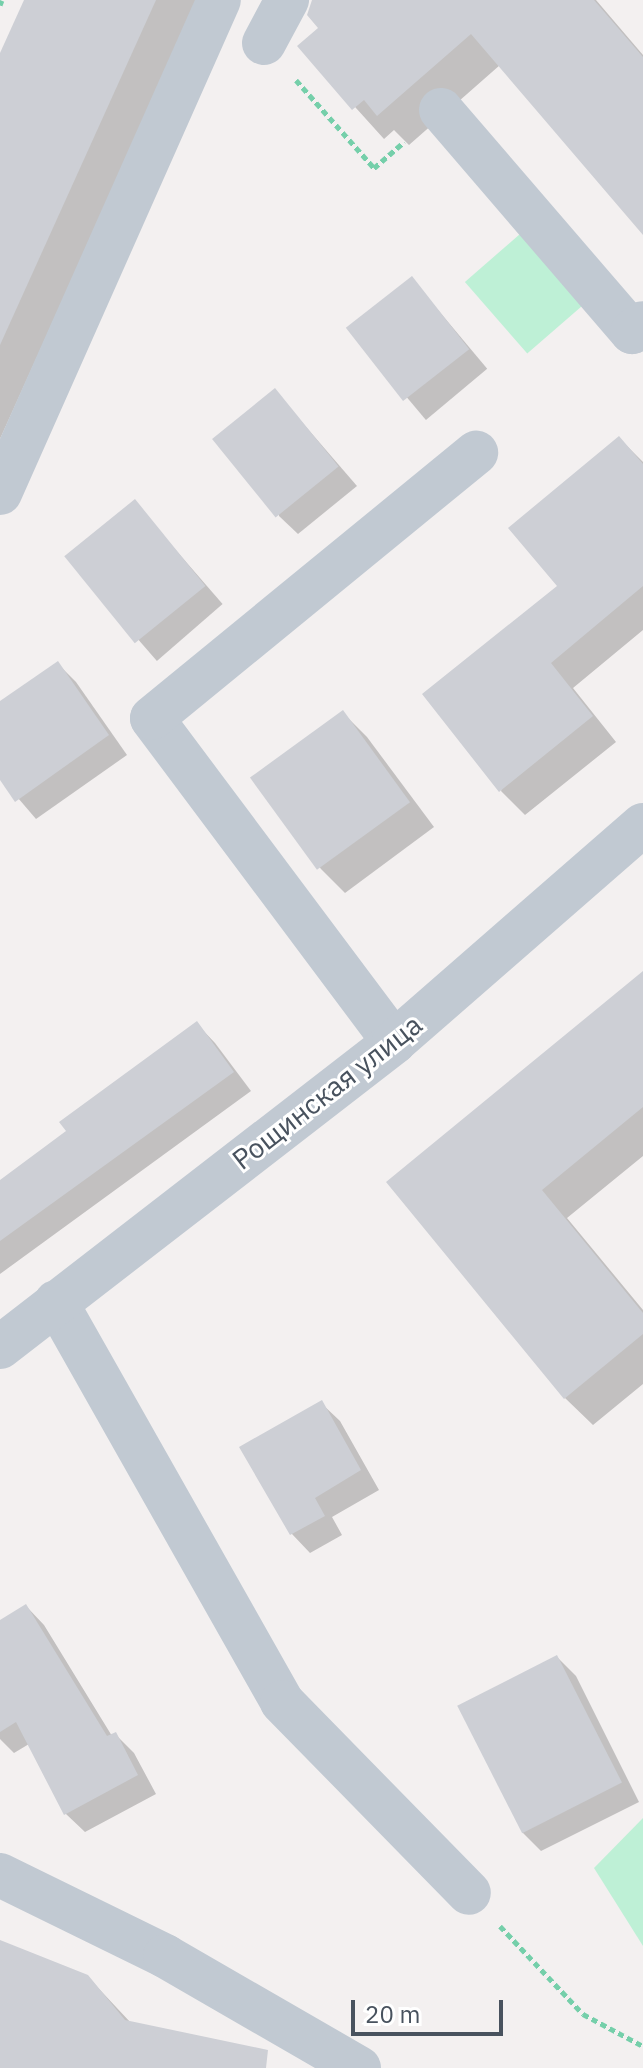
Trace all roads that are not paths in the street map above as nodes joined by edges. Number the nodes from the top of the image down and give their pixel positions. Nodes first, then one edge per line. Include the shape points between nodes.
1 (219, 0) edge
2 (287, 0) edge
3 (264, 43) road end
4 (441, 110) road end
5 (643, 323) edge
6 (476, 453) dead end
7 (0, 493) edge
8 (643, 825) edge
9 (394, 1042) junction
10 (56, 1302) junction
11 (0, 1347) edge
12 (0, 1875) edge
13 (469, 1893) road end
14 (359, 2068) edge

1 - 7 street
2 - 3 street
4 - 5 street via 632,332
6 - 9 street via 152,718
8 - 9 street, Рощинская улица
9 - 10 street, Рощинская улица
10 - 11 street, Рощинская улица
10 - 13 street via 282,1702
12 - 14 street via 165,1956

